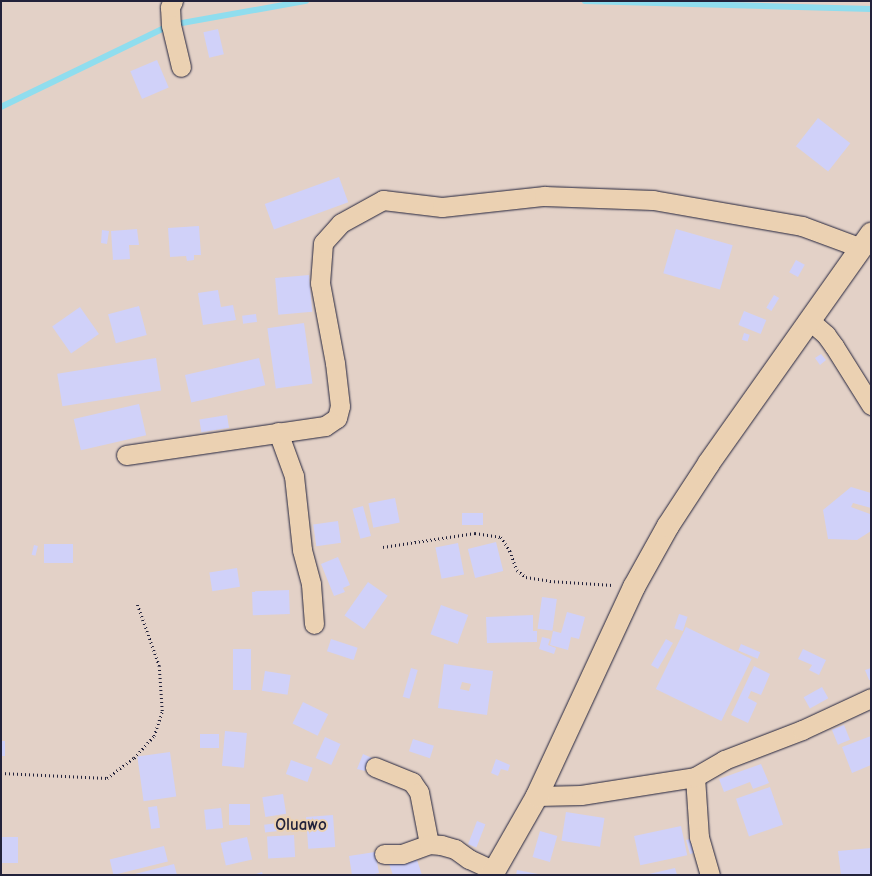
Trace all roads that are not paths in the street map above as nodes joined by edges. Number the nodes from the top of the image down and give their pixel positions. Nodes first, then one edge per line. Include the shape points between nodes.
1 (173, 1) edge
2 (181, 67) dead end
3 (866, 241) edge
4 (809, 320) junction
5 (871, 405) edge
6 (278, 432) junction
7 (126, 455) dead end
8 (314, 624) dead end
9 (871, 698) edge
10 (375, 767) dead end
11 (695, 777) junction
12 (537, 796) junction
13 (429, 844) junction
14 (384, 854) dead end
15 (493, 873) edge
16 (710, 875) edge

1 - 2 street via 170,7 171,25
3 - 4 main road
3 - 6 street via 802,226 653,200 544,196 442,208 383,200 341,224 323,243 320,283 340,406 337,418 325,426
4 - 5 street via 826,335
4 - 12 main road via 668,526 634,587
6 - 7 street
6 - 8 street via 294,476 302,550 311,584
9 - 11 street via 802,730 724,760
10 - 13 street via 412,782 419,792
11 - 12 street via 581,795
11 - 16 street via 699,837
12 - 15 main road
13 - 14 street via 402,854
13 - 15 street via 455,849

